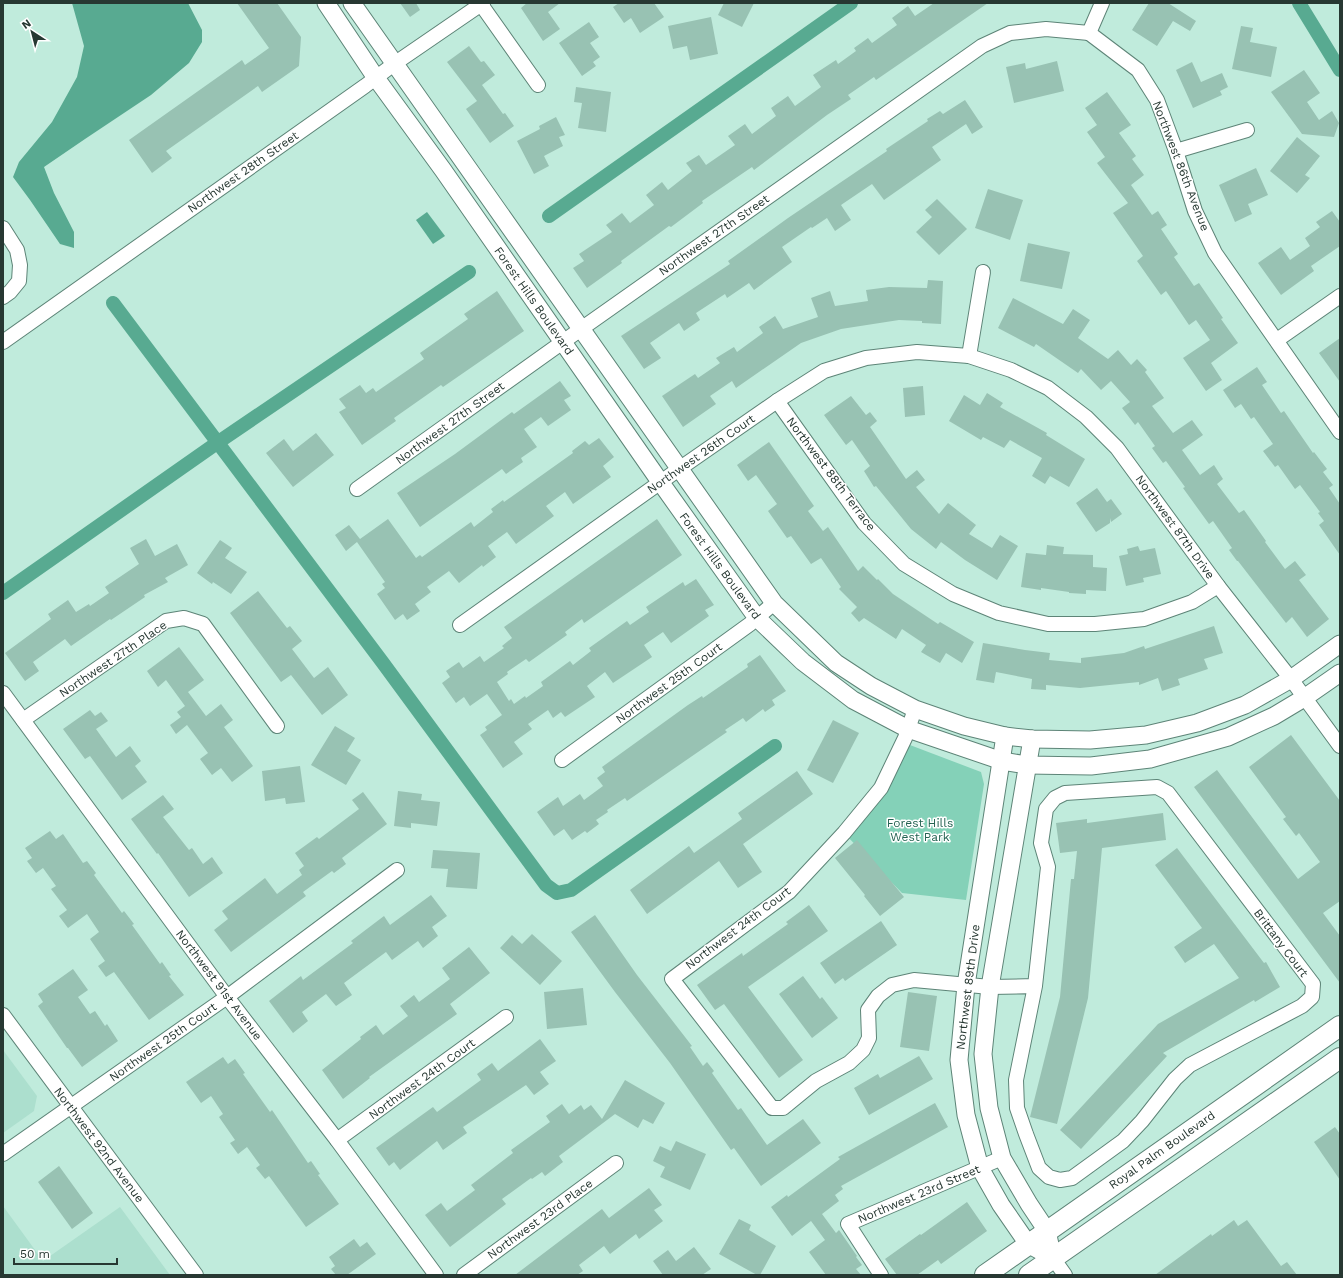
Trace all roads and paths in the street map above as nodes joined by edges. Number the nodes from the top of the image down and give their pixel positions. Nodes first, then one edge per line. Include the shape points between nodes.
1 (326, 3) edge
2 (352, 3) edge
3 (1102, 3) edge
4 (481, 4) edge
5 (1089, 33) junction
6 (394, 64) junction
7 (376, 78) junction
8 (538, 85) dead end
9 (1248, 130) dead end
10 (1176, 151) junction
11 (3, 228) edge
12 (983, 272) dead end
13 (1340, 296) edge
14 (3, 297) edge
15 (581, 329) junction
16 (1277, 340) junction
17 (3, 342) edge
18 (563, 342) junction
19 (969, 356) junction
20 (777, 401) junction
21 (1340, 432) edge
22 (679, 469) junction
23 (661, 482) junction
24 (357, 489) dead end
25 (1218, 586) junction
26 (774, 603) junction
27 (757, 618) junction
28 (460, 625) dead end
29 (1340, 644) edge
30 (1340, 673) edge
31 (1291, 679) junction
32 (3, 693) edge
33 (1304, 698) junction
34 (915, 709) junction
35 (23, 720) junction
36 (277, 726) dead end
37 (908, 729) junction
38 (1006, 736) junction
39 (1032, 739) junction
40 (1340, 746) edge
41 (562, 760) dead end
42 (1002, 761) junction
43 (1027, 765) junction
44 (397, 870) dead end
45 (966, 985) junction
46 (1035, 986) junction
47 (990, 987) junction
48 (227, 997) junction
49 (3, 1015) edge
50 (506, 1017) dead end
51 (1340, 1026) edge
52 (1340, 1058) edge
53 (72, 1107) junction
54 (337, 1140) junction
55 (3, 1154) edge
56 (1002, 1158) junction
57 (616, 1163) dead end
58 (980, 1168) junction
59 (1047, 1231) junction
60 (1028, 1244) junction
61 (1053, 1258) junction
62 (196, 1275) edge
63 (436, 1275) edge
64 (464, 1275) edge
65 (881, 1275) edge
66 (985, 1275) edge
67 (1029, 1275) edge
68 (1065, 1275) edge

1 - 7 street, Forest Hills Boulevard
2 - 6 street, Forest Hills Boulevard
3 - 5 street
4 - 6 street, Northwest 28th Street
4 - 8 street
5 - 10 street, Northwest 86th Avenue via 1138,70 1157,100
5 - 15 street, Northwest 27th Street via 1046,28 1010,33 982,46
6 - 7 street, Northwest 28th Street
6 - 15 street, Forest Hills Boulevard
7 - 17 street, Northwest 28th Street
7 - 18 street, Forest Hills Boulevard
9 - 10 street
10 - 16 street, Northwest 86th Avenue via 1195,210 1215,253
11 - 14 street via 17,250 20,265 19,281
12 - 19 street
13 - 16 street
15 - 18 street, Northwest 27th Street
15 - 22 street, Forest Hills Boulevard
16 - 21 street, Northwest 86th Avenue
18 - 23 street, Forest Hills Boulevard
18 - 24 street, Northwest 27th Street
19 - 20 street, Northwest 26th Court via 917,352 866,358 824,371
19 - 25 street, Northwest 87th Drive via 1011,370 1048,388 1086,417 1117,448
20 - 22 street, Northwest 26th Court
20 - 25 street, Northwest 88th Terrace via 864,523 904,564 953,594 999,613 1048,624 1095,624 1144,618 1192,602
22 - 23 street, Northwest 26th Court
22 - 26 street, Forest Hills Boulevard
23 - 27 street, Forest Hills Boulevard
23 - 28 street, Northwest 26th Court
25 - 31 street, Northwest 87th Drive
26 - 27 street, Northwest 25th Court
26 - 34 street, Forest Hills Boulevard via 836,663 871,686
27 - 37 street, Forest Hills Boulevard via 803,662 853,700
27 - 41 street, Northwest 25th Court
29 - 31 street, Forest Hills Boulevard
30 - 33 street, Forest Hills Boulevard
31 - 33 street, Northwest 87th Drive
31 - 39 street, Forest Hills Boulevard via 1245,705 1196,723 1146,735 1090,740
32 - 35 street, Northwest 91st Avenue
33 - 40 street, Northwest 87th Drive
33 - 43 street, Forest Hills Boulevard via 1274,716 1228,737 1150,759 1091,766
34 - 37 street, Northwest 24th Court
34 - 38 street, Forest Hills Boulevard via 964,726
35 - 36 street, Northwest 27th Place via 166,621 184,618 203,624
35 - 48 street, Northwest 91st Avenue
37 - 42 street, Forest Hills Boulevard
37 - 45 street, Northwest 24th Court via 881,788 844,833 789,892 672,979 772,1108 783,1108 816,1081 849,1062 863,1050 869,1038 868,1010 878,996 892,985 914,980
38 - 39 street, Forest Hills Boulevard
38 - 42 street, Northwest 89th Drive
39 - 43 street, Northwest 89th Drive
42 - 43 street, Forest Hills Boulevard
42 - 45 street, Northwest 89th Drive
43 - 47 street, Northwest 89th Drive
44 - 48 street, Northwest 25th Court
45 - 47 street
45 - 58 street, Northwest 89th Drive via 959,1060 966,1115
46 - 46 street, Brittany Court via 1016,1080 1017,1108 1039,1168 1049,1178 1060,1180 1072,1178 1123,1141 1190,1065 1302,1006 1312,997 1313,984 1168,793 1157,787 1065,793 1055,798 1046,809 1041,843 1048,867
46 - 47 street
47 - 56 street, Northwest 89th Drive via 983,1054 989,1108
48 - 53 street, Northwest 25th Court
48 - 54 street, Northwest 91st Avenue
49 - 53 street, Northwest 92nd Avenue
50 - 54 street, Northwest 24th Court
51 - 59 main road, Royal Palm Boulevard
52 - 61 main road
53 - 55 street, Northwest 25th Court
53 - 62 street, Northwest 92nd Avenue
54 - 63 street, Northwest 91st Avenue
56 - 58 street, Northwest 23rd Street
56 - 59 street, Northwest 89th Drive
57 - 64 street, Northwest 23rd Place
58 - 60 street, Northwest 89th Drive via 1001,1205
58 - 65 street, Northwest 23rd Street via 848,1224
59 - 60 main road, Royal Palm Boulevard
59 - 61 street, Northwest 89th Drive
60 - 61 street, Northwest 89th Drive
60 - 66 main road, Royal Palm Boulevard
61 - 67 main road
61 - 68 street, Northwest 89th Drive

